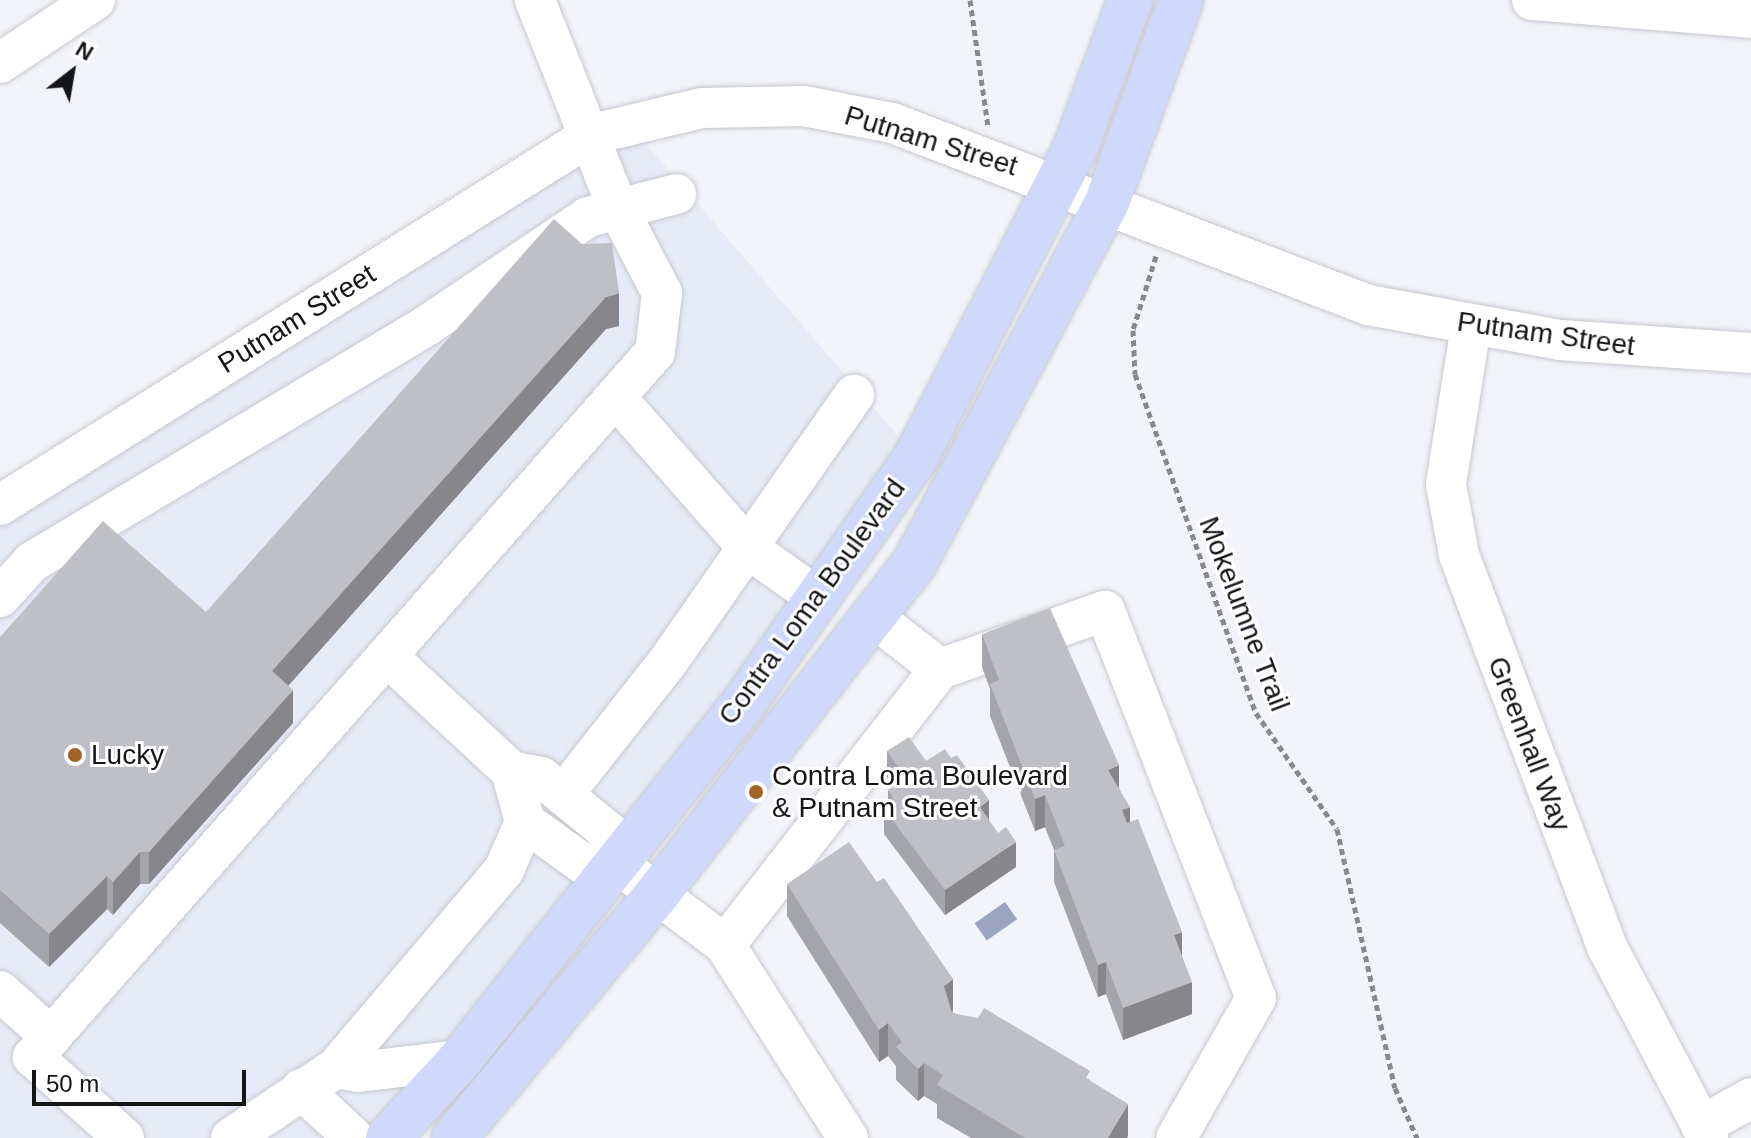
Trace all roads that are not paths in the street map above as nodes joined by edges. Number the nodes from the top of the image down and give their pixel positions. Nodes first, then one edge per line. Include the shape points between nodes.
1 (95, 0) edge
2 (535, 0) edge
3 (1130, 0) edge
4 (1181, 0) edge
5 (1532, 0) edge
6 (1751, 18) edge
7 (0, 63) edge
8 (593, 134) junction
9 (1059, 181) junction
10 (676, 194) dead end
11 (1107, 202) junction
12 (618, 209) junction
13 (1471, 326) junction
14 (1751, 353) edge
15 (854, 395) dead end
16 (618, 400) junction
17 (0, 505) edge
18 (749, 549) junction
19 (0, 597) edge
20 (818, 598) junction
21 (872, 616) junction
22 (389, 658) junction
23 (940, 669) junction
24 (511, 771) junction
25 (563, 795) junction
26 (525, 822) junction
27 (615, 862) junction
28 (657, 894) junction
29 (725, 945) junction
30 (0, 991) edge
31 (51, 1037) junction
32 (460, 1060) junction
33 (336, 1068) junction
34 (301, 1089) junction
35 (1751, 1098) edge
36 (1704, 1132) edge
37 (124, 1138) edge
38 (231, 1138) edge
39 (354, 1138) edge
40 (388, 1138) edge
41 (454, 1138) edge
42 (848, 1138) edge
43 (1176, 1138) edge

1 - 7 street
2 - 8 street
3 - 9 main road, Contra Loma Boulevard
4 - 11 main road, Contra Loma Boulevard
5 - 6 street
8 - 9 street, Putnam Street via 702,108 804,106 892,123
8 - 12 street
8 - 17 street, Putnam Street
9 - 11 street, Putnam Street
9 - 20 main road, Contra Loma Boulevard via 916,457
10 - 12 street
11 - 13 street, Putnam Street via 1368,305
11 - 21 main road, Contra Loma Boulevard via 973,462 915,562
12 - 16 street via 662,293 663,321 655,352
12 - 19 street via 588,217 426,326 32,562
13 - 14 street, Putnam Street
13 - 36 street, Greenhall Way via 1446,484 1459,555 1608,949
15 - 18 street
16 - 18 street
16 - 22 street
18 - 20 street
18 - 25 street
20 - 27 main road, Contra Loma Boulevard
21 - 23 street
21 - 28 main road, Contra Loma Boulevard
22 - 24 street
22 - 31 street
23 - 29 street
23 - 43 street via 1105,611 1256,998
24 - 25 street via 541,777
24 - 26 street
25 - 27 street via 611,834
26 - 27 street via 582,863
26 - 33 street via 504,870
27 - 28 street
27 - 32 main road, Contra Loma Boulevard
28 - 29 street
28 - 41 main road, Contra Loma Boulevard
29 - 42 street
30 - 31 street
31 - 37 street via 33,1057
32 - 33 street via 358,1072
32 - 40 main road, Contra Loma Boulevard
33 - 34 street
34 - 38 street
34 - 39 street
35 - 36 street

